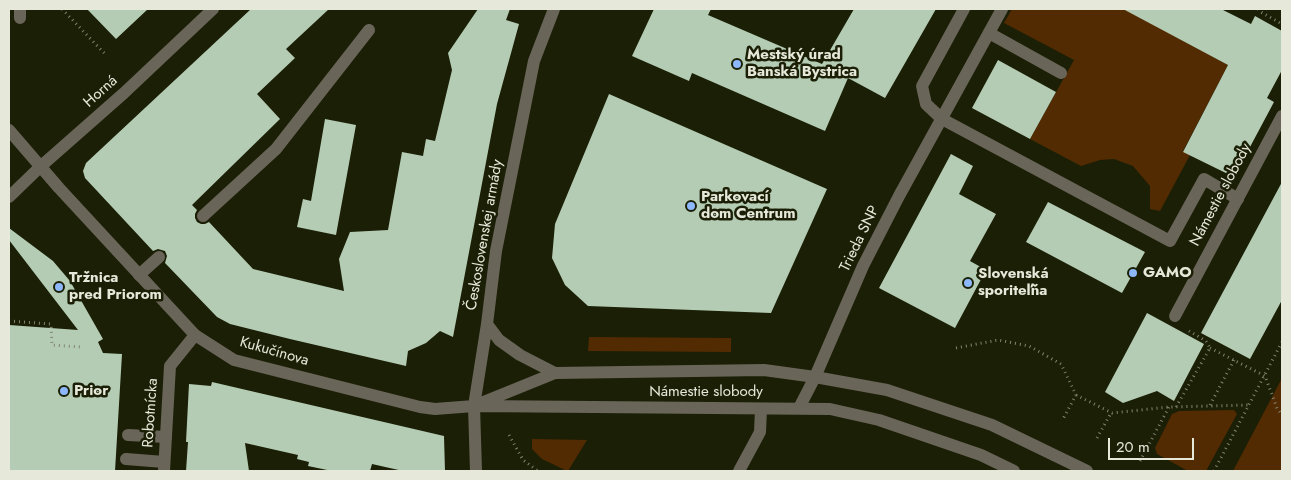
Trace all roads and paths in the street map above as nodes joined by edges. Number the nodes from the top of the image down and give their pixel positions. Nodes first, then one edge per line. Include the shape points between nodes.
1 (62, 9) edge
2 (213, 9) edge
3 (554, 9) edge
4 (964, 9) edge
5 (1002, 9) edge
6 (1258, 9) edge
7 (1282, 24) edge
8 (369, 30) dead end
9 (989, 32) junction
10 (107, 56) dead end
11 (1060, 73) dead end
12 (1282, 116) edge
13 (942, 120) junction
14 (9, 130) edge
15 (40, 168) junction
16 (9, 197) edge
17 (1238, 199) junction
18 (203, 216) dead end
19 (159, 257) dead end
20 (139, 275) junction
21 (1175, 316) joint
22 (9, 320) edge
23 (487, 324) junction
24 (194, 335) junction
25 (1282, 342) edge
26 (81, 347) dead end
27 (956, 348) dead end
28 (1210, 348) junction
29 (1234, 360) junction
30 (555, 373) junction
31 (1265, 376) junction
32 (815, 377) junction
33 (1076, 395) junction
34 (1249, 405) junction
35 (474, 406) junction
36 (1209, 406) junction
37 (1169, 407) junction
38 (1176, 407) junction
39 (799, 408) junction
40 (762, 409) junction
41 (1111, 413) junction
42 (1282, 416) edge
43 (1063, 419) dead end
44 (128, 435) dead end
45 (509, 435) dead end
46 (166, 437) junction
47 (1097, 438) dead end
48 (126, 459) dead end
49 (1140, 461) dead end
50 (164, 466) edge
51 (476, 471) edge
52 (538, 471) edge
53 (739, 471) edge
54 (1014, 471) edge
55 (1087, 471) edge
56 (1214, 471) edge

1 - 10 path
2 - 15 street, Horná
3 - 23 street, Československej armády via 534,61 496,251
4 - 13 street via 922,86 926,104
5 - 9 street, Trieda SNP
6 - 7 path
8 - 18 street via 276,149
9 - 11 street
9 - 13 street, Trieda SNP
12 - 17 street, Námestie slobody
13 - 17 street via 1170,241 1204,179
13 - 32 street, Trieda SNP via 863,266
14 - 15 street, Kukučínova
15 - 16 street, Horná
15 - 20 street, Kukučínova
17 - 21 street, Námestie slobody
19 - 20 street
20 - 24 street, Kukučínova
21 - 28 path via 1177,325 1206,341
22 - 26 path via 51,324 52,345
23 - 30 street, Námestie slobody via 499,340
23 - 35 street, Československej armády
24 - 35 street, Kukučínova via 234,360 420,407
24 - 46 street, Robotnícka via 170,366
25 - 31 path
27 - 33 path via 998,340 1029,346 1061,364
28 - 29 path
28 - 38 path
29 - 31 path
29 - 36 path
30 - 32 street, Námestie slobody via 764,370
30 - 35 street, Námestie slobody
31 - 34 path
31 - 42 path
32 - 39 street, Trieda SNP
32 - 55 street, Námestie slobody via 886,390 992,425
33 - 41 path
33 - 43 path
34 - 36 path
34 - 56 path
35 - 40 street, Námestie slobody
35 - 51 street, Československej armády
36 - 38 path
37 - 38 path
37 - 41 path
37 - 49 path
39 - 40 street, Námestie slobody
39 - 54 street, Námestie slobody via 830,409 879,420 981,455
40 - 53 street via 760,432
41 - 47 path
44 - 46 street
45 - 52 path via 523,460
46 - 50 street, Robotnícka
48 - 50 street

